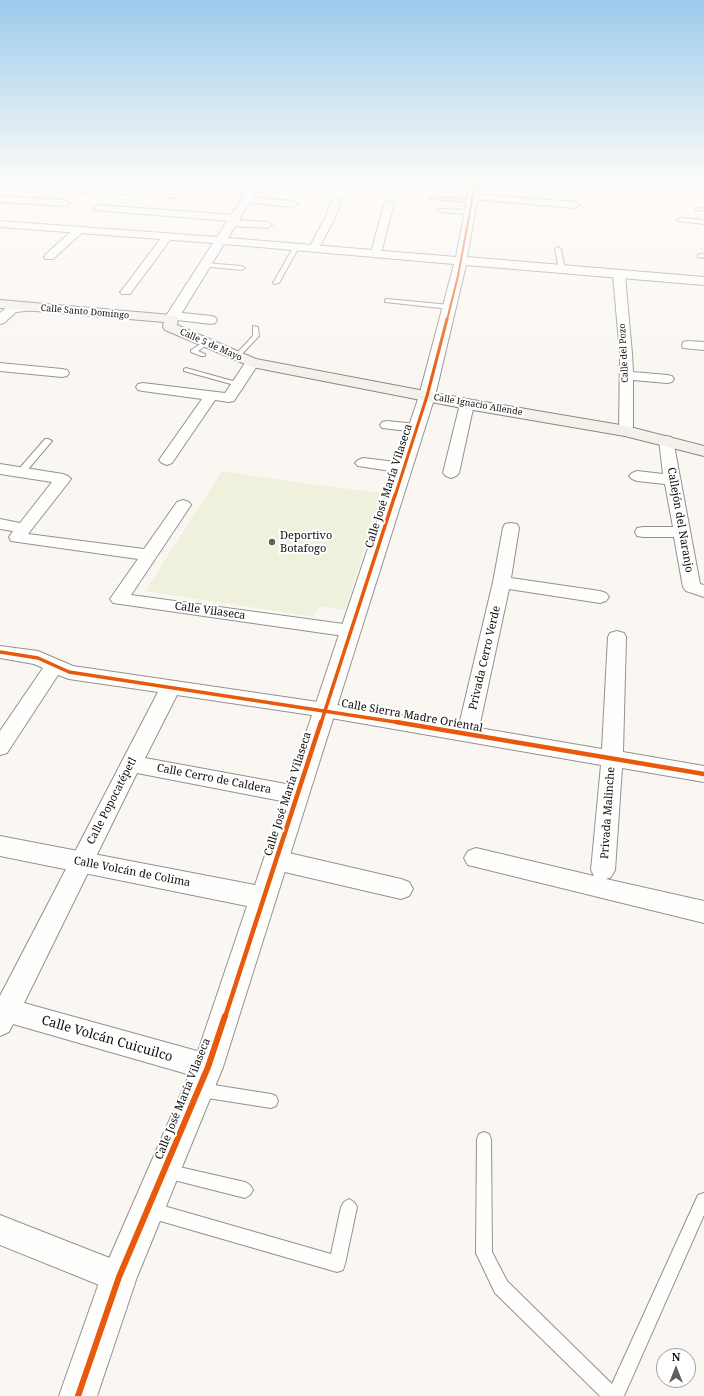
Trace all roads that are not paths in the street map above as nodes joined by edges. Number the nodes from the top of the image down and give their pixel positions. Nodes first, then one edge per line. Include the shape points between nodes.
1 (58, 249) edge
2 (158, 249) edge
3 (214, 249) edge
4 (294, 249) edge
5 (328, 249) edge
6 (377, 249) edge
7 (462, 249) edge
8 (558, 249) dead end
9 (376, 253) junction
10 (49, 257) dead end
11 (460, 260) junction
12 (204, 265) junction
13 (242, 268) dead end
14 (562, 270) junction
15 (618, 275) junction
16 (704, 281) edge
17 (276, 284) dead end
18 (126, 292) dead end
19 (387, 301) dead end
20 (0, 304) edge
21 (31, 307) junction
22 (450, 307) junction
23 (172, 317) junction
24 (0, 320) edge
25 (211, 320) dead end
26 (255, 327) dead end
27 (688, 345) dead end
28 (704, 346) edge
29 (237, 356) junction
30 (252, 363) junction
31 (6, 367) edge
32 (186, 370) dead end
33 (62, 373) dead end
34 (626, 375) junction
35 (0, 379) edge
36 (667, 379) dead end
37 (238, 384) junction
38 (143, 387) dead end
39 (212, 395) junction
40 (427, 396) junction
41 (466, 404) junction
42 (387, 425) dead end
43 (416, 428) junction
44 (626, 431) junction
45 (666, 440) junction
46 (48, 441) dead end
47 (704, 451) edge
48 (167, 460) dead end
49 (363, 463) dead end
50 (404, 468) junction
51 (0, 469) edge
52 (21, 472) junction
53 (451, 473) dead end
54 (637, 476) dead end
55 (672, 480) junction
56 (183, 505) dead end
57 (0, 524) edge
58 (23, 528) junction
59 (511, 528) dead end
60 (643, 532) dead end
61 (681, 532) junction
62 (147, 556) junction
63 (502, 582) junction
64 (704, 592) edge
65 (600, 597) dead end
66 (352, 631) junction
67 (617, 637) dead end
68 (0, 652) edge
69 (55, 665) junction
70 (171, 687) junction
71 (325, 710) junction
72 (467, 734) junction
73 (0, 746) edge
74 (612, 759) junction
75 (132, 764) junction
76 (704, 774) edge
77 (297, 795) junction
78 (0, 846) edge
79 (476, 858) dead end
80 (276, 860) junction
81 (81, 861) junction
82 (603, 870) dead end
83 (401, 889) dead end
84 (264, 898) junction
85 (704, 912) edge
86 (3, 1017) edge
87 (203, 1079) junction
88 (271, 1101) dead end
89 (484, 1138) dead end
90 (164, 1171) junction
91 (245, 1190) dead end
92 (703, 1200) dead end
93 (349, 1207) dead end
94 (148, 1210) junction
95 (0, 1230) edge
96 (119, 1277) junction
97 (78, 1396) edge
98 (614, 1396) edge

1 - 10 street
2 - 18 street
3 - 12 street, Calle 5 de Mayo
4 - 17 lane
5 - 9 street
6 - 9 street
7 - 11 street, Calle José María Vilaseca
8 - 14 lane
9 - 11 street
11 - 14 street
11 - 22 street, Calle José María Vilaseca
12 - 13 lane
12 - 23 street, Calle 5 de Mayo
14 - 15 street
15 - 16 street
15 - 34 street, Calle del Pozo
19 - 22 lane
20 - 21 main road, Calle Santo Domingo
21 - 23 main road, Calle Santo Domingo
21 - 24 street via 12,309
22 - 40 street, Calle José María Vilaseca
23 - 25 street
23 - 29 main road, Calle 5 de Mayo via 170,327 205,349
26 - 29 lane via 256,336
27 - 28 street
29 - 30 main road, Calle 5 de Mayo
30 - 37 street
30 - 40 main road, Calle Ignacio Allende
31 - 33 street
31 - 35 street
32 - 37 lane
34 - 36 street
34 - 44 street, Calle del Pozo
37 - 39 street via 229,398
38 - 39 street
39 - 48 street
40 - 41 main road, Calle Ignacio Allende
40 - 43 street, Calle José María Vilaseca
41 - 44 main road, Calle Ignacio Allende
41 - 53 street
42 - 43 street
43 - 50 street, Calle José María Vilaseca
44 - 45 main road, Calle Ignacio Allende
45 - 47 main road, Calle Ignacio Allende
45 - 55 street, Callejón del Naranjo
46 - 52 lane
49 - 50 street
50 - 66 street, Calle José María Vilaseca
51 - 52 street
52 - 58 street via 62,479
54 - 55 street
55 - 61 street, Callejón del Naranjo
56 - 62 street, Calle Vilaseca
57 - 58 street
58 - 62 street via 17,537
59 - 63 street, Privada Cerro Verde
60 - 61 street
61 - 64 street, Callejón del Naranjo via 692,587
62 - 66 street, Calle Vilaseca via 119,598
63 - 65 street
63 - 72 street, Privada Cerro Verde
66 - 71 street, Calle José María Vilaseca
67 - 74 street, Privada Malinche
68 - 69 street, Calle Sierra Madre Oriental via 38,658
69 - 70 street, Calle Sierra Madre Oriental via 69,672
69 - 73 street
70 - 71 street, Calle Sierra Madre Oriental
70 - 75 street, Calle Popocatépetl
71 - 72 street, Calle Sierra Madre Oriental
71 - 77 street, Calle José María Vilaseca
72 - 74 street, Calle Sierra Madre Oriental
74 - 76 street, Calle Sierra Madre Oriental
74 - 82 street, Privada Malinche
75 - 77 street, Calle Cerro de Caldera
75 - 81 street, Calle Popocatépetl
77 - 80 street, Calle José María Vilaseca
78 - 81 street, Calle Volcán de Colima
79 - 85 street
80 - 83 street
80 - 84 street, Calle José María Vilaseca
81 - 84 street, Calle Volcán de Colima
81 - 86 street, Calle Popocatépetl
84 - 87 street, Calle José María Vilaseca
86 - 87 street, Calle Volcán Cuicuilco
87 - 88 lane
87 - 90 street, Calle José María Vilaseca
89 - 98 lane via 484,1254 501,1287
90 - 91 lane
90 - 94 street, Calle José María Vilaseca
92 - 98 lane
93 - 94 lane via 337,1264
94 - 96 street, Calle José María Vilaseca
95 - 96 street
96 - 97 street, Calle José María Vilaseca

